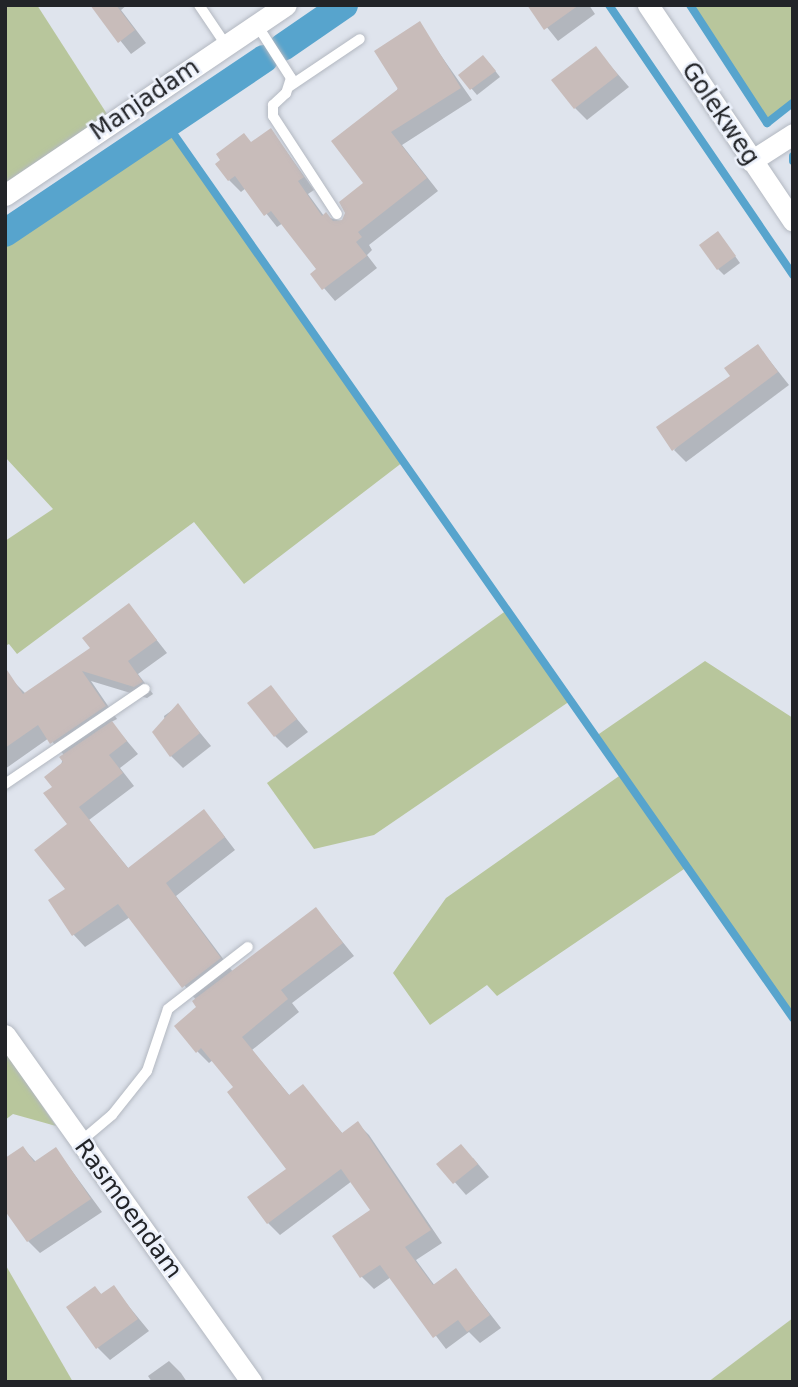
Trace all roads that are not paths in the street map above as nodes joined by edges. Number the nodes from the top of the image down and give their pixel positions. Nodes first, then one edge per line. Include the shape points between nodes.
1 (199, 5) edge
2 (286, 5) edge
3 (648, 5) edge
4 (257, 24) junction
5 (360, 39) dead end
6 (226, 45) junction
7 (290, 86) junction
8 (793, 134) edge
9 (751, 161) junction
10 (5, 195) edge
11 (337, 214) dead end
12 (793, 221) edge
13 (145, 689) dead end
14 (5, 784) edge
15 (248, 947) dead end
16 (5, 1035) edge
17 (80, 1142) junction
18 (251, 1382) edge

1 - 6 lane
2 - 4 street, Manjadam
3 - 9 street, Golekweg
4 - 6 street, Manjadam
4 - 7 lane via 291,78
5 - 7 lane
6 - 10 street, Manjadam
7 - 11 lane via 273,105 273,116
8 - 9 street
9 - 12 street, Golekweg
13 - 14 lane
15 - 17 lane via 168,1009 147,1071 112,1115
16 - 17 street, Rasmoendam
17 - 18 street, Rasmoendam

